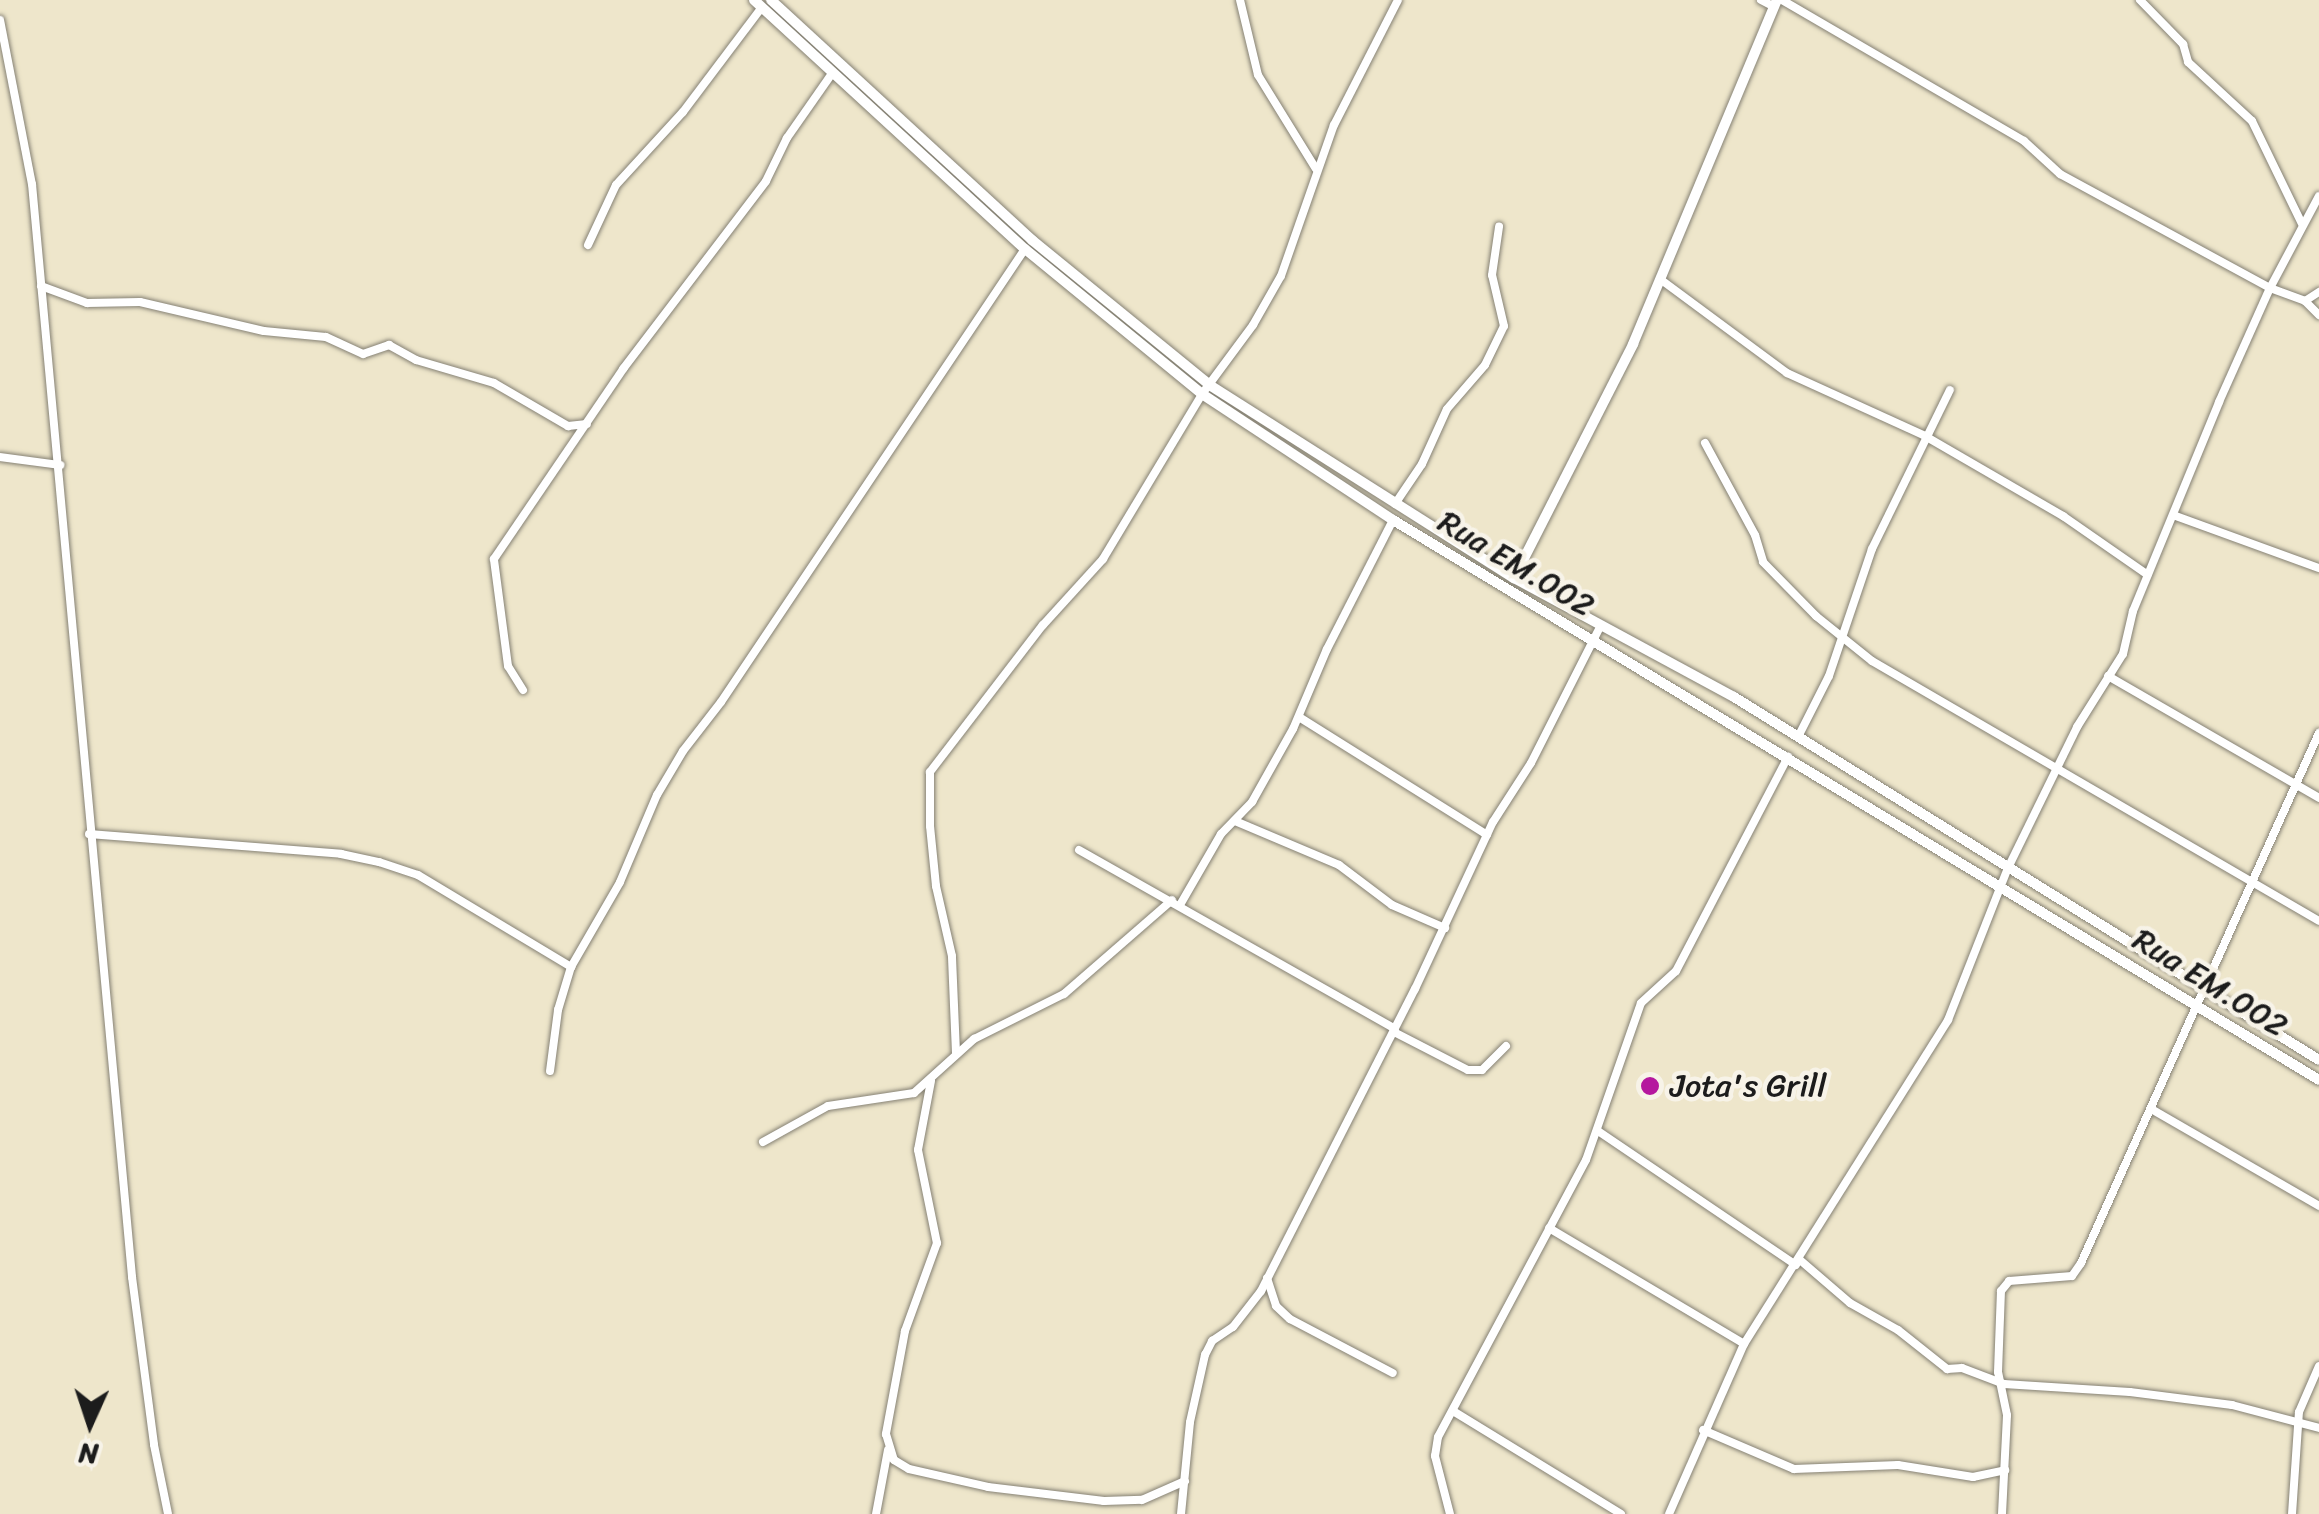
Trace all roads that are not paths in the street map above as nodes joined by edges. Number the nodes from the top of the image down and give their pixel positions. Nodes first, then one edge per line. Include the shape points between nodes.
1 (1240, 0) edge
2 (1398, 0) edge
3 (1762, 0) edge
4 (2140, 0) edge
5 (762, 2) edge
6 (1777, 2) edge
7 (0, 20) edge
8 (832, 72) junction
9 (1316, 169) junction
10 (2319, 196) edge
11 (2302, 224) junction
12 (1498, 227) dead end
13 (588, 245) dead end
14 (1025, 249) junction
15 (1660, 279) junction
16 (41, 286) junction
17 (2270, 288) junction
18 (2319, 292) edge
19 (2305, 301) junction
20 (2319, 314) edge
21 (1206, 390) junction
22 (1950, 390) dead end
23 (587, 424) junction
24 (1925, 436) junction
25 (1705, 444) dead end
26 (0, 457) edge
27 (60, 465) junction
28 (1395, 504) junction
29 (2174, 514) junction
30 (1394, 520) junction
31 (2319, 568) edge
32 (2148, 574) junction
33 (1514, 578) junction
34 (1601, 625) junction
35 (1841, 636) junction
36 (1593, 640) junction
37 (2108, 676) junction
38 (523, 690) dead end
39 (1299, 717) junction
40 (2319, 734) edge
41 (1798, 738) junction
42 (1788, 758) junction
43 (2056, 770) junction
44 (2296, 785) junction
45 (2319, 798) edge
46 (1235, 822) junction
47 (89, 834) junction
48 (1487, 835) junction
49 (1079, 850) dead end
50 (2008, 868) junction
51 (2252, 883) junction
52 (2002, 884) junction
53 (1176, 902) junction
54 (2319, 921) edge
55 (1445, 928) junction
56 (571, 967) junction
57 (2204, 988) junction
58 (2199, 1004) junction
59 (1395, 1030) junction
60 (1506, 1046) dead end
61 (956, 1052) junction
62 (2319, 1060) edge
63 (550, 1070) dead end
64 (2319, 1080) edge
65 (931, 1081) junction
66 (2152, 1110) junction
67 (1598, 1131) junction
68 (763, 1142) dead end
69 (2319, 1206) edge
70 (1549, 1228) junction
71 (1798, 1262) junction
72 (1267, 1276) junction
73 (1744, 1344) junction
74 (2319, 1366) edge
75 (1393, 1373) dead end
76 (2004, 1384) junction
77 (1454, 1411) junction
78 (2298, 1420) junction
79 (2319, 1428) edge
80 (1703, 1430) junction
81 (888, 1450) junction
82 (2005, 1470) junction
83 (1185, 1481) junction
84 (168, 1514) edge
85 (876, 1514) edge
86 (1181, 1514) edge
87 (1450, 1514) edge
88 (1622, 1514) edge
89 (1669, 1514) edge
90 (2002, 1514) edge
91 (2292, 1514) edge

1 - 9 street via 1258,75
2 - 9 street
3 - 6 street
4 - 11 street via 2184,44 2188,62 2252,121
5 - 8 street, Rua EM.002
5 - 13 street via 683,112 616,184
5 - 21 street, Rua EM.002
6 - 15 street
6 - 17 street via 2024,141 2060,174
7 - 16 street via 32,184
8 - 14 street, Rua EM.002
8 - 23 street via 786,138 766,181
9 - 21 street via 1281,276
10 - 11 street
11 - 17 street
12 - 28 street via 1492,275 1504,326
14 - 21 street, Rua EM.002
14 - 56 street via 683,751
15 - 24 street via 1787,373
15 - 33 street
16 - 23 street via 87,302 140,302 326,337 363,354 389,346 494,384 568,426
16 - 27 street
17 - 19 street
17 - 29 street
18 - 19 street
19 - 20 street
21 - 28 street, Rua EM.002
21 - 30 street, Rua EM.002
21 - 61 street via 1103,559 930,772
22 - 24 street
23 - 38 street via 494,559 508,666
24 - 32 street
24 - 35 street via 1872,549
25 - 35 street via 1755,535 1762,562
26 - 27 street
27 - 47 street
28 - 33 street, Rua EM.002
29 - 31 street
29 - 32 street
30 - 36 street, Rua EM.002
30 - 39 street
32 - 37 street via 2123,654
33 - 34 street, Rua EM.002
34 - 36 street
34 - 41 street, Rua EM.002
35 - 41 street
35 - 43 street
36 - 42 street, Rua EM.002
36 - 48 street
37 - 43 street
37 - 44 street
39 - 46 street
39 - 48 street
40 - 44 street
41 - 50 street, Rua EM.002
42 - 52 street, Rua EM.002
42 - 67 street via 1676,970 1641,1004
43 - 50 street
43 - 51 street
44 - 45 street
44 - 51 street
46 - 53 street
46 - 55 street via 1339,865 1392,905
47 - 56 street via 378,862 418,875
47 - 84 street via 132,1277
48 - 55 street
49 - 53 street
50 - 52 street
50 - 57 street, Rua EM.002
51 - 54 street
51 - 57 street
52 - 58 street, Rua EM.002
52 - 71 street via 1948,1020
53 - 59 street
53 - 61 street via 1064,994
55 - 59 street
56 - 63 street
57 - 58 street
57 - 62 street, Rua EM.002
58 - 64 street, Rua EM.002
58 - 66 street
59 - 60 street via 1468,1070 1482,1070
59 - 72 street
61 - 65 street
65 - 68 street via 888,1100 828,1106
65 - 81 street via 918,1150 936,1243 906,1331
66 - 69 street
66 - 76 street via 2072,1276 2004,1284 1998,1354
67 - 70 street
67 - 71 street
70 - 73 street
70 - 77 street
71 - 73 street
71 - 76 street via 1940,1366
72 - 75 street via 1276,1306 1290,1319
72 - 83 street via 1249,1309 1205,1355
73 - 80 street
74 - 78 street
76 - 78 street via 2130,1392
76 - 82 street
77 - 87 street via 1435,1446
77 - 88 street
78 - 79 street
78 - 91 street
80 - 82 street via 1794,1469 1898,1465 1973,1477
80 - 89 street
81 - 83 street via 909,1469 1053,1496 1142,1500
81 - 85 street
82 - 90 street
83 - 86 street

